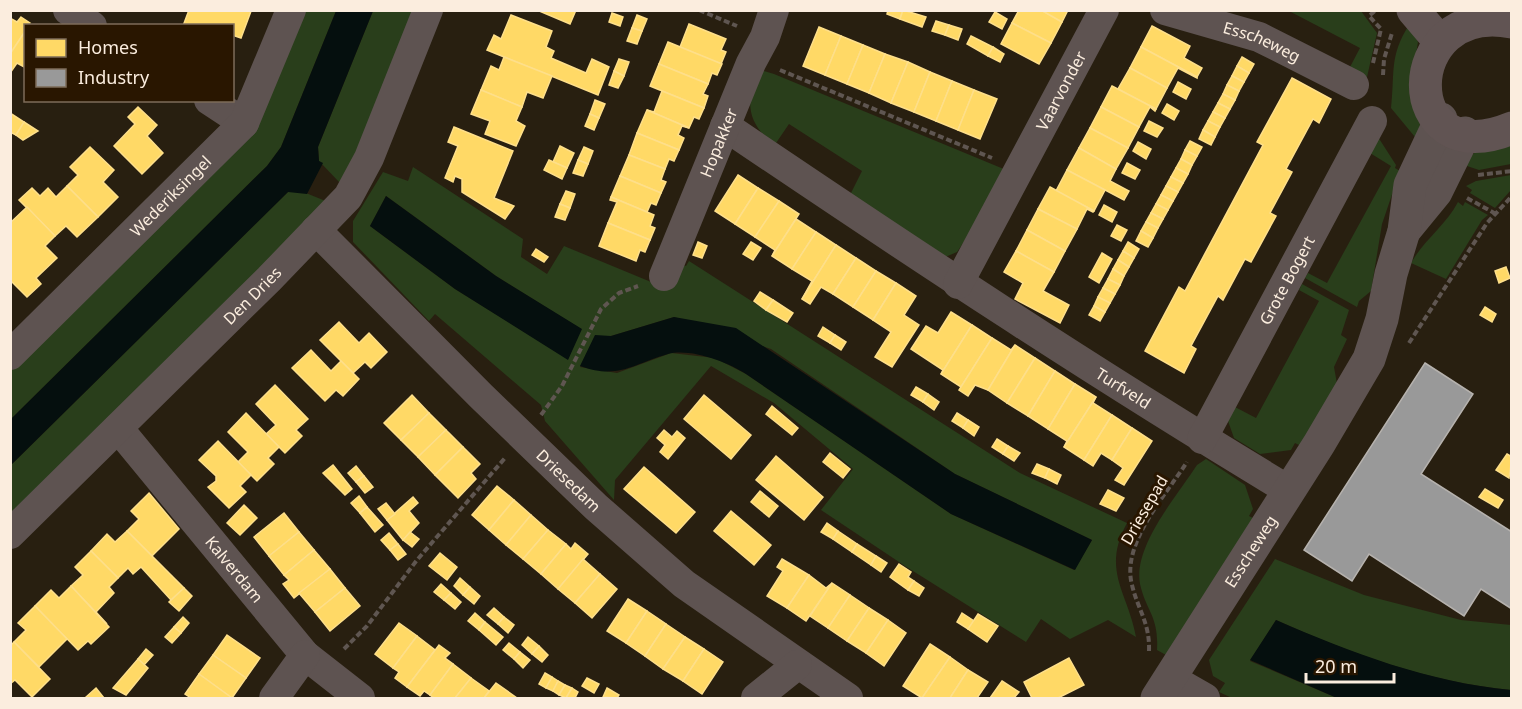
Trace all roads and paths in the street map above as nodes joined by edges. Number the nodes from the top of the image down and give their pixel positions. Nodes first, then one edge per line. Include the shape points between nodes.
1 (68, 10) edge
2 (291, 10) edge
3 (428, 10) edge
4 (699, 10) edge
5 (1104, 10) edge
6 (1165, 10) edge
7 (1459, 14) edge
8 (1403, 20) edge
9 (1512, 21) edge
10 (89, 24) edge
11 (764, 37) edge
12 (1436, 37) junction
13 (1368, 83) joint
14 (212, 102) edge
15 (1372, 121) dead end
16 (244, 123) junction
17 (725, 126) junction
18 (1453, 126) junction
19 (1512, 128) edge
20 (1017, 169) junction
21 (1512, 196) edge
22 (316, 230) junction
23 (664, 276) joint
24 (958, 284) junction
25 (13, 348) edge
26 (1404, 350) dead end
27 (118, 428) junction
28 (523, 437) junction
29 (1202, 439) junction
30 (1290, 491) junction
31 (10, 534) edge
32 (315, 663) junction
33 (797, 665) junction
34 (1158, 678) edge
35 (274, 699) edge
36 (360, 699) edge
37 (756, 699) edge
38 (848, 699) edge
39 (1205, 699) edge

1 - 10 street
2 - 16 street, Wederiksingel
3 - 22 street, Den Dries via 365,165 348,197
4 - 11 path
5 - 20 street, Vaarvonder
6 - 13 street, Esscheweg via 1259,37
7 - 9 main road
7 - 12 main road
8 - 12 main road
8 - 13 path
11 - 17 street, Hopakker
11 - 20 path via 777,69
12 - 18 main road via 1428,50 1423,78 1426,93
14 - 16 street
15 - 29 street, Grote Bogert
16 - 25 street, Wederiksingel
17 - 23 street, Hopakker
17 - 24 street, Turfveld
18 - 19 main road via 1482,136
18 - 30 street, Esscheweg via 1437,192 1404,231 1369,359
20 - 24 street
21 - 26 path via 1487,223
22 - 27 street, Den Dries
22 - 28 street, Driesedam
23 - 28 path via 619,293 601,309 562,386
24 - 29 street, Turfveld
27 - 31 street, Den Dries
27 - 32 street, Kalverdam
28 - 32 path via 417,560 367,626
28 - 33 street, Driesedam via 684,584
29 - 30 street, Turfveld
29 - 34 path, Driesepad via 1133,546 1129,564
30 - 34 street, Esscheweg
32 - 35 street
32 - 36 street, Kalverdam
33 - 37 street
33 - 38 street, Driesedam
34 - 39 street

